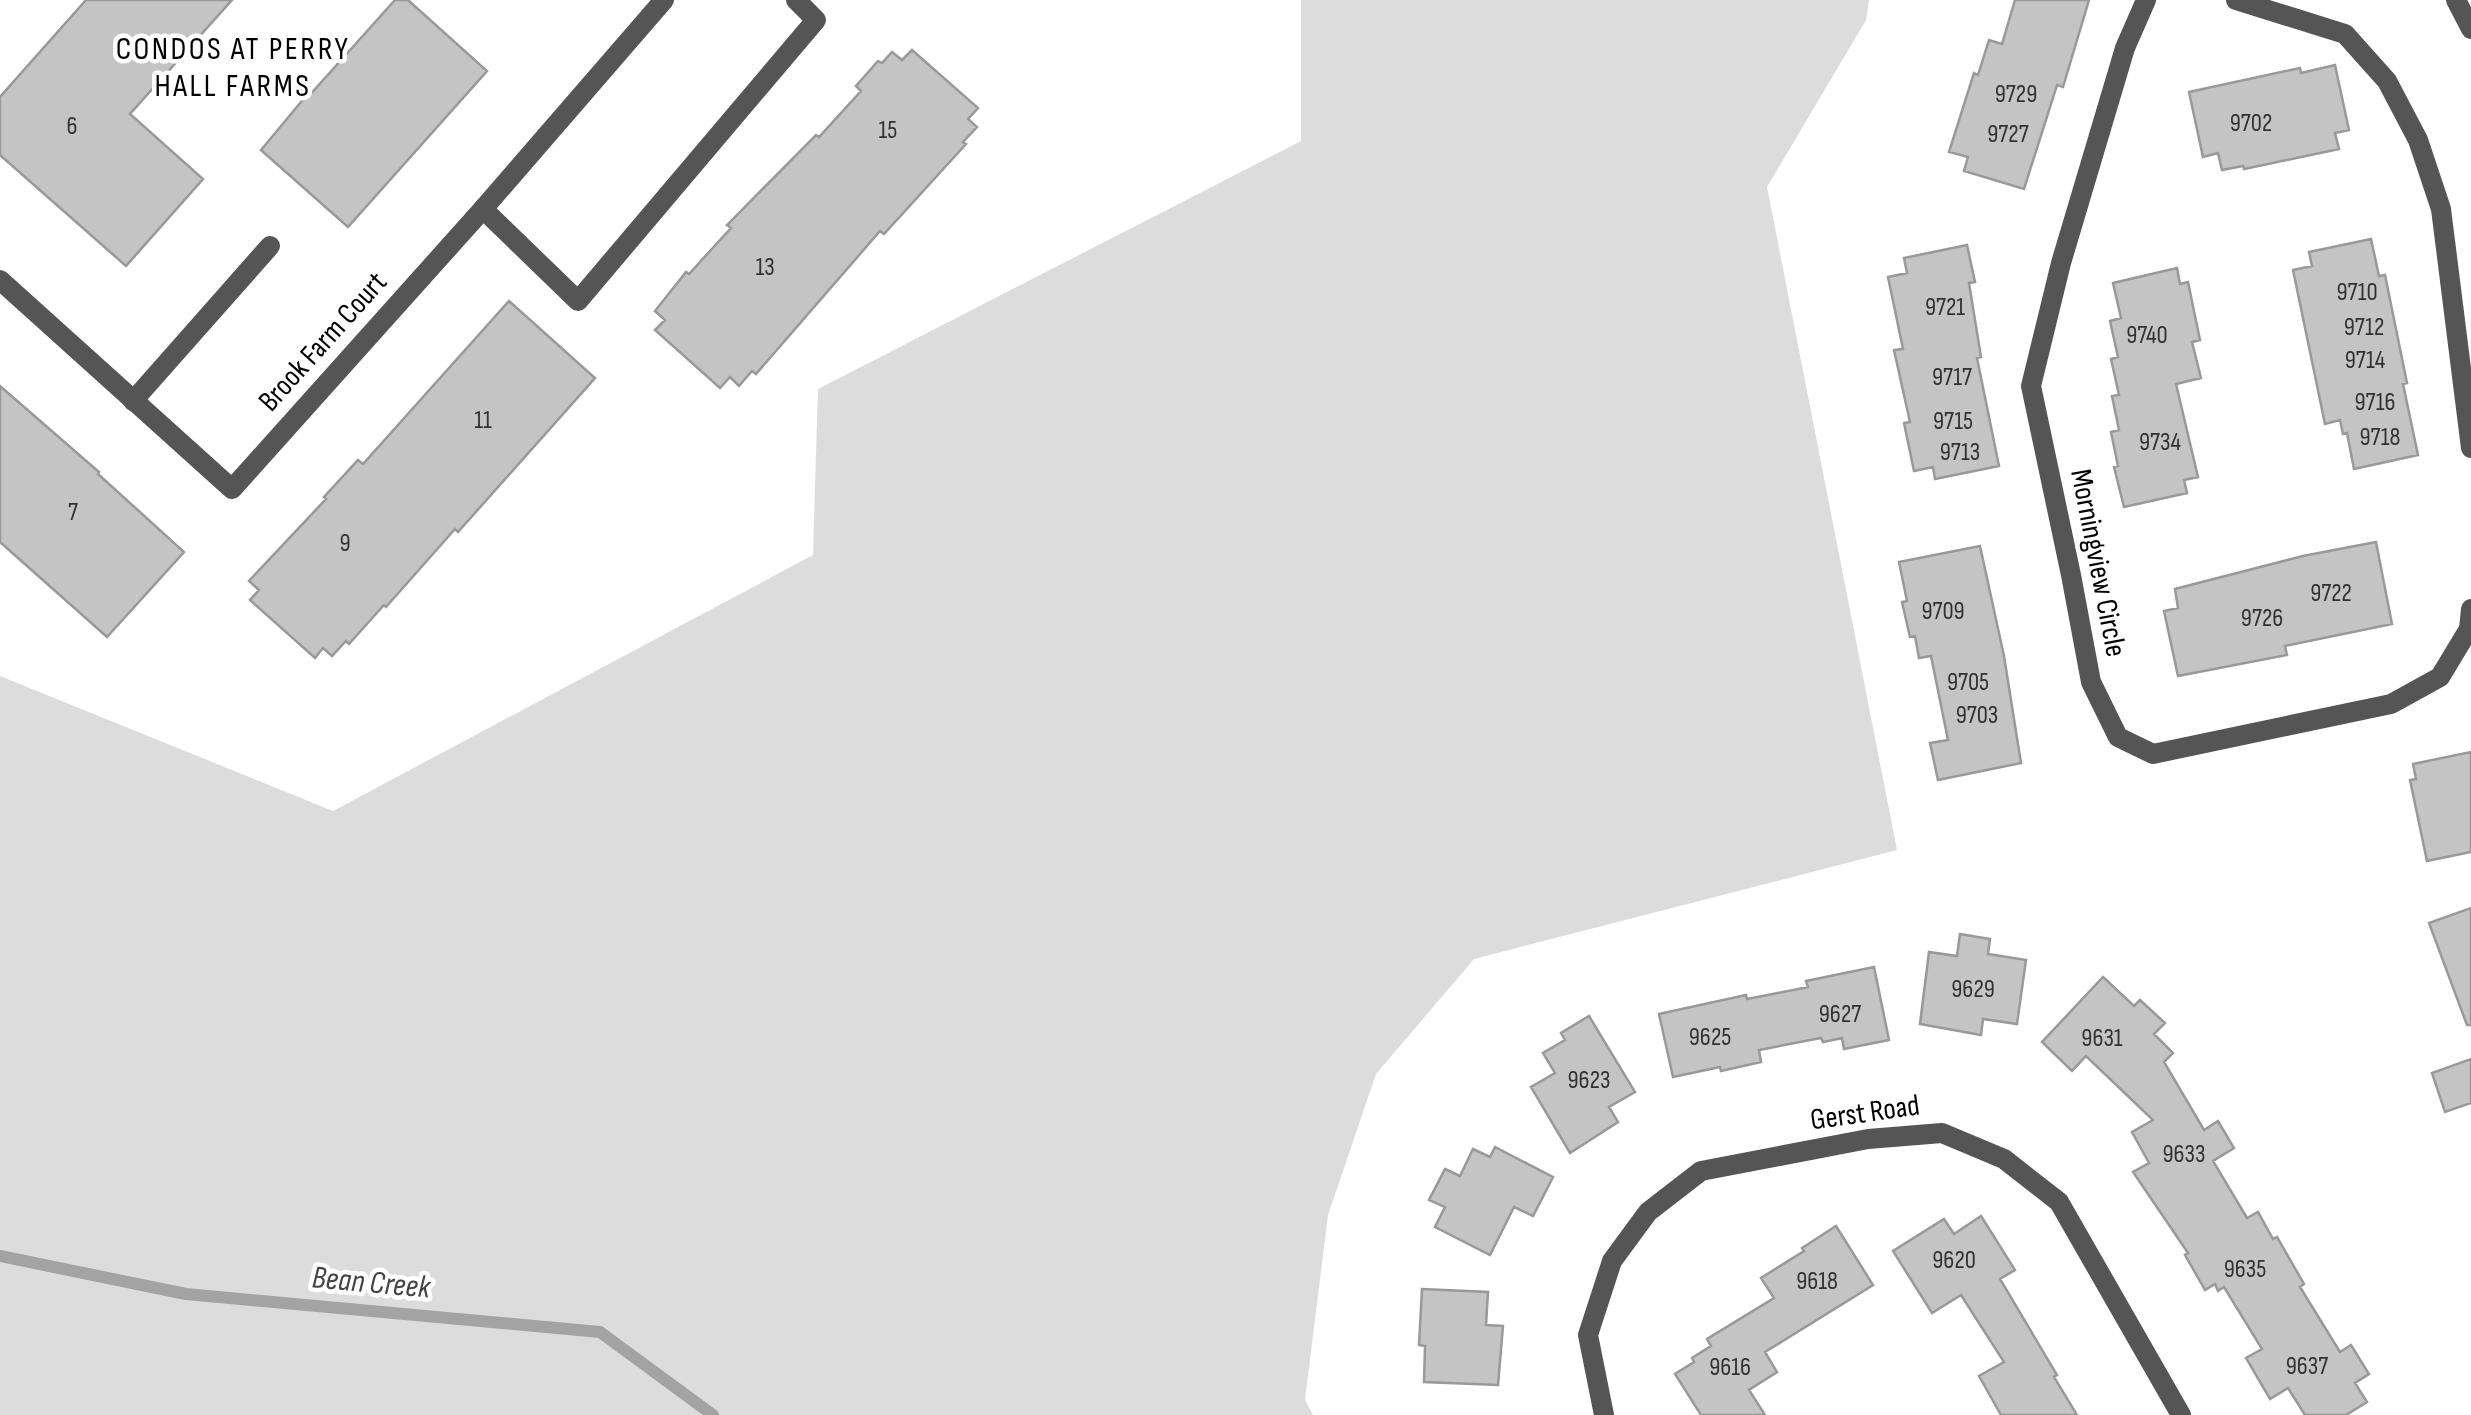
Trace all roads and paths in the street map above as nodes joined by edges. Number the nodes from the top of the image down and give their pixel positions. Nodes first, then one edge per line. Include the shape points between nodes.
1 (664, 0) edge
2 (796, 0) edge
3 (2146, 0) edge
4 (2236, 0) edge
5 (2456, 0) edge
6 (2471, 28) edge
7 (483, 209) junction
8 (270, 246) dead end
9 (0, 280) edge
10 (133, 402) junction
11 (2471, 448) edge
12 (2471, 609) edge
13 (1604, 1415) edge
14 (2182, 1415) edge

1 - 7 street, Brook Farm Court
2 - 7 street via 816,20 578,301
3 - 12 street, Morningview Circle via 2125,48 2066,245 2031,386 2090,682 2118,736 2153,754 2391,704 2440,677 2469,629
4 - 11 street via 2345,34 2388,81 2418,140 2441,209
5 - 6 street
7 - 10 street, Brook Farm Court via 232,489
8 - 10 street
9 - 10 street, Brook Farm Court
13 - 14 street, Gerst Road via 1588,1334 1612,1261 1648,1212 1701,1171 1942,1132 2004,1158 2059,1202

